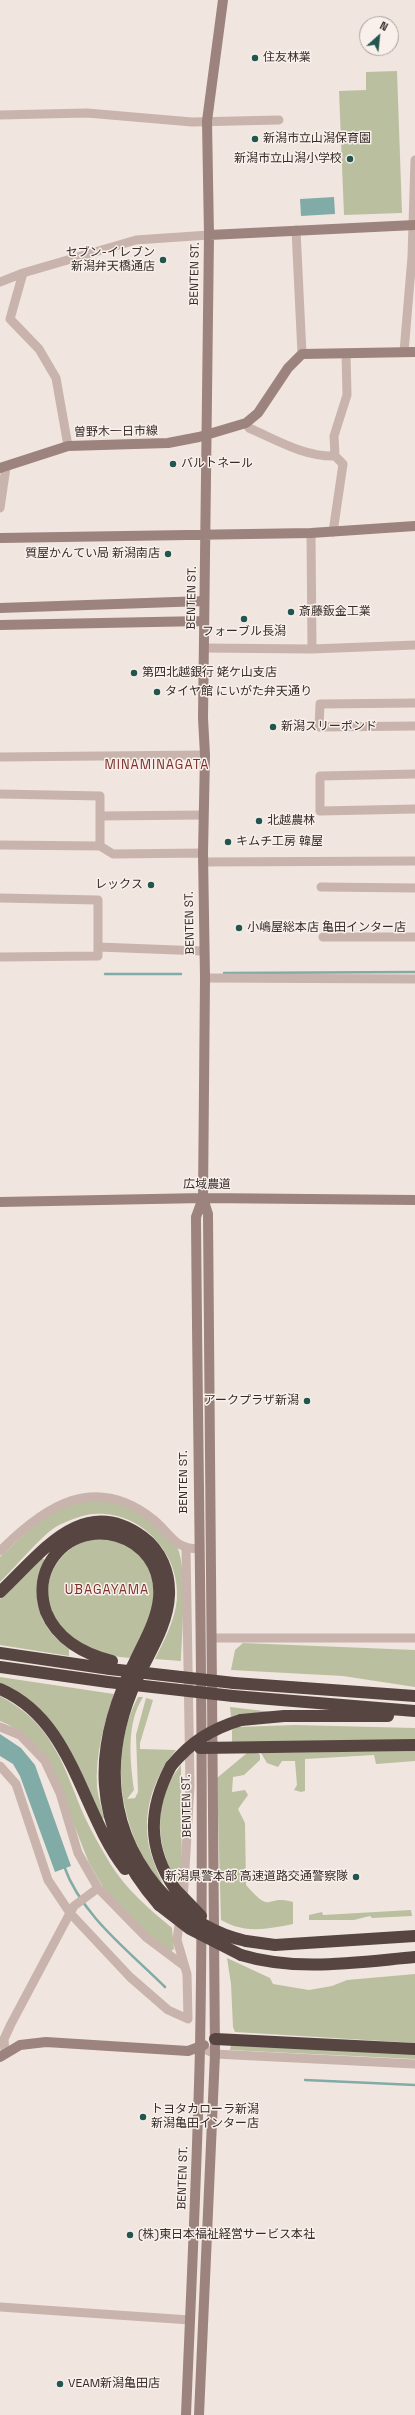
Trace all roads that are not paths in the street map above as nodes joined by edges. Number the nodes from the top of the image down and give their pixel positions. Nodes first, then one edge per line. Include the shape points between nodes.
1 (223, 0) edge
2 (0, 115) edge
3 (279, 120) dead end
4 (207, 121) junction
5 (415, 160) edge
6 (414, 225) edge
7 (296, 230) junction
8 (209, 235) junction
9 (23, 273) junction
10 (0, 282) edge
11 (404, 352) junction
12 (415, 352) edge
13 (346, 353) junction
14 (302, 354) junction
15 (246, 423) junction
16 (206, 434) junction
17 (68, 446) junction
18 (335, 456) junction
19 (3, 468) edge
20 (0, 508) edge
21 (415, 526) edge
22 (333, 532) junction
23 (311, 533) junction
24 (206, 534) junction
25 (0, 538) edge
26 (204, 601) junction
27 (0, 608) edge
28 (204, 621) junction
29 (0, 625) edge
30 (415, 645) edge
31 (204, 648) junction
32 (312, 648) junction
33 (415, 703) edge
34 (415, 726) edge
35 (205, 755) junction
36 (0, 757) edge
37 (415, 774) edge
38 (0, 794) edge
39 (415, 809) edge
40 (203, 815) junction
41 (100, 816) junction
42 (0, 845) edge
43 (100, 846) junction
44 (203, 858) junction
45 (415, 861) edge
46 (321, 887) dead end
47 (415, 888) edge
48 (0, 898) edge
49 (323, 937) dead end
50 (415, 937) edge
51 (98, 947) junction
52 (203, 951) junction
53 (0, 957) edge
54 (205, 978) junction
55 (415, 979) edge
56 (203, 1198) junction
57 (415, 1200) edge
58 (0, 1202) edge
59 (186, 1548) junction
60 (198, 1549) junction
61 (0, 1551) edge
62 (0, 1592) edge
63 (212, 1638) junction
64 (415, 1638) edge
65 (0, 1653) edge
66 (111, 1665) junction
67 (0, 1667) edge
68 (0, 1689) edge
69 (415, 1696) edge
70 (415, 1711) edge
71 (415, 1716) edge
72 (0, 1727) edge
73 (415, 1745) edge
74 (212, 1747) junction
75 (200, 1748) junction
76 (0, 1766) edge
77 (95, 1890) junction
78 (166, 1897) junction
79 (72, 1910) junction
80 (414, 1936) edge
81 (415, 1957) edge
82 (183, 1965) junction
83 (215, 2039) junction
84 (200, 2047) junction
85 (415, 2049) edge
86 (215, 2054) junction
87 (3, 2055) edge
88 (415, 2064) edge
89 (0, 2308) edge
90 (190, 2320) junction
91 (186, 2415) edge
92 (199, 2415) edge

1 - 4 street, BENTEN ST.
2 - 4 street via 87,113
3 - 4 street
4 - 8 street, BENTEN ST.
5 - 6 street
6 - 7 street
6 - 11 street
7 - 8 street
7 - 14 street
8 - 9 street via 136,240
8 - 16 street, BENTEN ST.
9 - 10 street
9 - 17 street via 10,319 39,349 56,378
11 - 12 street
11 - 13 street
13 - 14 street
13 - 18 street via 348,395 334,436
14 - 15 street, 曽野木一日市線 via 288,368 258,414
15 - 16 street, 曽野木一日市線
15 - 18 street via 250,428 302,452 322,457
16 - 17 street, 曽野木一日市線 via 168,443
16 - 24 street, BENTEN ST.
17 - 19 street, 曽野木一日市線
18 - 22 street via 343,464
19 - 20 street
21 - 22 street
22 - 23 street
23 - 24 street
23 - 32 street
24 - 25 street
24 - 26 street, BENTEN ST.
26 - 27 street
26 - 28 street, BENTEN ST.
28 - 29 street
28 - 31 street, BENTEN ST.
30 - 32 street
31 - 32 street
31 - 35 street, BENTEN ST.
33 - 34 street via 320,704 319,727
35 - 36 street
35 - 40 street, BENTEN ST.
37 - 39 street via 320,776 320,811
38 - 41 street via 100,796
40 - 41 street
40 - 44 street, BENTEN ST.
41 - 43 street
42 - 43 street
43 - 44 street via 113,854
44 - 45 street
44 - 52 street, BENTEN ST.
46 - 47 street
48 - 51 street via 98,900
49 - 50 street
51 - 52 street
51 - 53 street via 98,956
52 - 54 street, BENTEN ST.
54 - 55 street
54 - 56 street, BENTEN ST.
56 - 57 street, 広域農道
56 - 58 street, 広域農道
56 - 60 street, BENTEN ST. via 196,1216
56 - 63 street, BENTEN ST. via 208,1214
59 - 60 street
59 - 61 street via 175,1542 156,1521 134,1506 112,1499 86,1497 50,1508
59 - 82 street via 190,1786 186,1879 177,1940
60 - 75 street, BENTEN ST.
62 - 78 highway via 50,1542 77,1525 106,1522 129,1528 146,1539 160,1556 168,1575 168,1607 161,1630 121,1719 115,1747 114,1774 120,1812 130,1845 148,1876
63 - 64 street
63 - 74 street, BENTEN ST.
65 - 66 highway
66 - 69 highway via 153,1668 234,1680
66 - 78 highway via 63,1637 49,1617 43,1600 43,1582 51,1560 68,1543 89,1534 111,1534 132,1542 149,1557 158,1578 159,1599 155,1616 111,1717 104,1775 109,1811 124,1855 140,1883
67 - 70 highway, bridge via 233,1696
68 - 78 highway via 29,1707 49,1726 66,1755 107,1843 128,1873
71 - 78 highway, bridge via 284,1716 241,1720 209,1732 195,1741 171,1766 157,1796 154,1830
72 - 77 street via 20,1735 46,1761 60,1793 78,1853
73 - 74 highway
74 - 75 highway
74 - 83 street, BENTEN ST.
75 - 84 street, BENTEN ST.
76 - 79 street via 16,1784 48,1880
77 - 79 street
77 - 82 street via 147,1938
78 - 80 highway, bridge via 218,1934 246,1941 275,1945
78 - 81 highway, bridge via 190,1929 241,1955 258,1960 291,1964
79 - 82 street via 130,1977 168,2010 188,2019 188,1974
79 - 87 street via 11,2024 4,2039
83 - 84 street
83 - 85 highway
83 - 86 street, BENTEN ST.
84 - 86 street
84 - 87 street via 188,2051 46,2042 20,2045
84 - 90 street, BENTEN ST.
86 - 88 street
86 - 92 street, BENTEN ST.
89 - 90 street
90 - 91 street, BENTEN ST.

